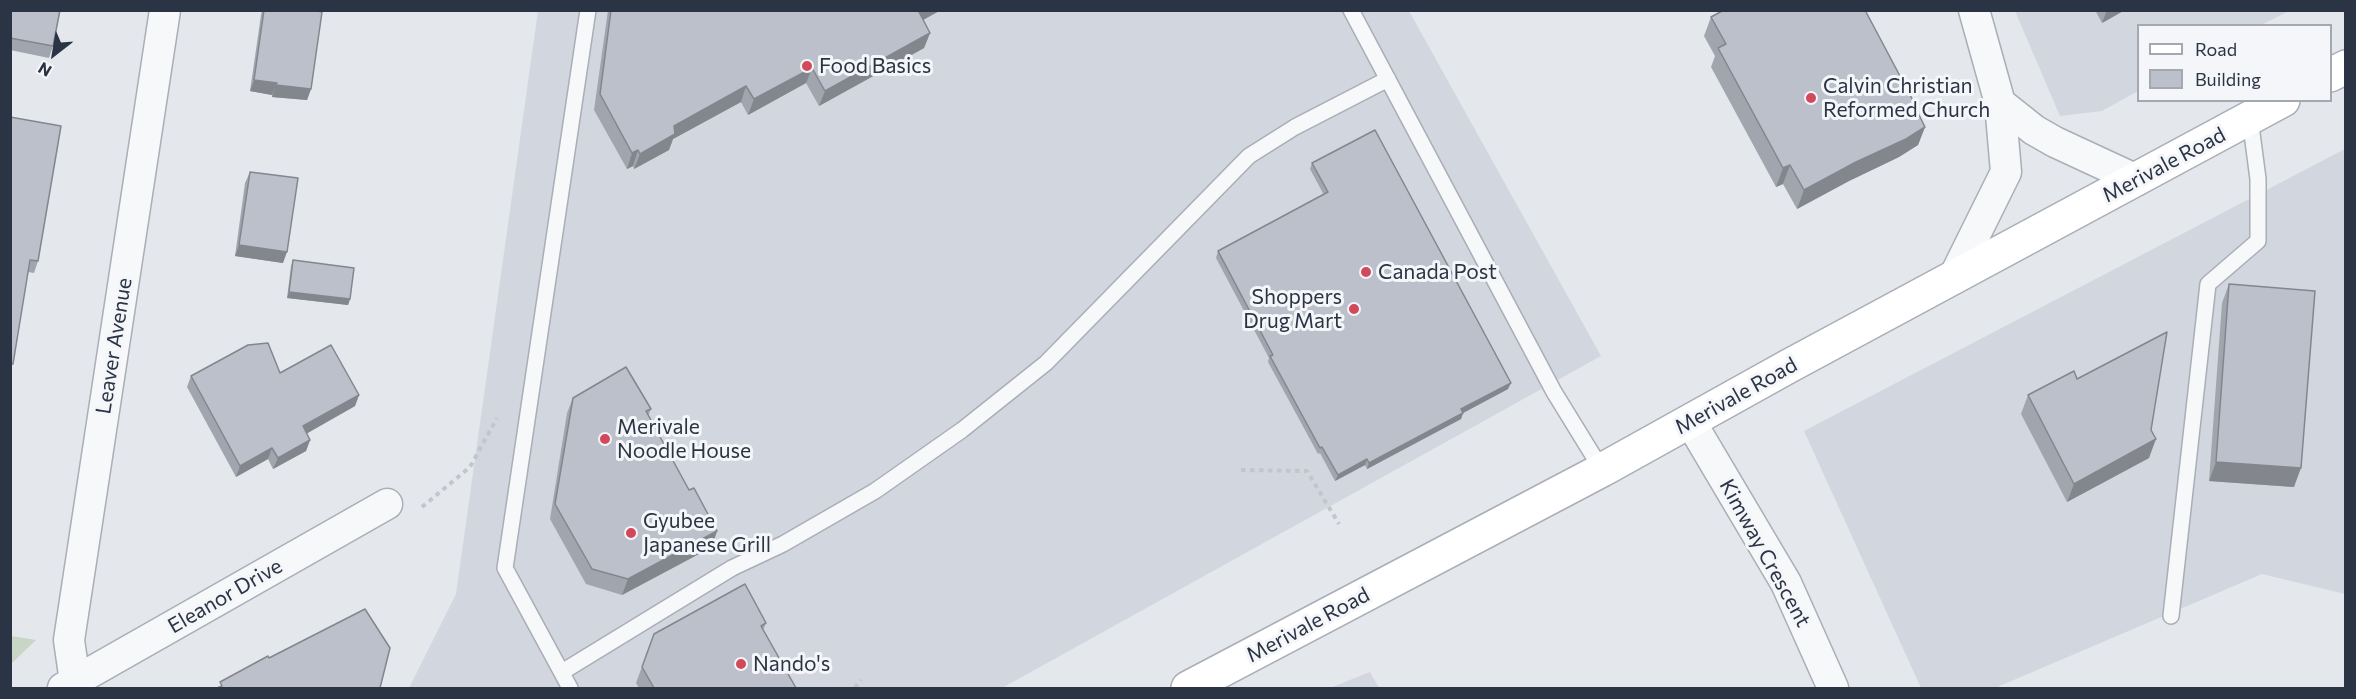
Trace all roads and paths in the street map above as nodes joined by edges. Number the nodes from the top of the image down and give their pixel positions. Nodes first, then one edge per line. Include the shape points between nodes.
1 (165, 10) edge
2 (588, 10) edge
3 (1352, 10) edge
4 (1974, 10) edge
5 (2346, 67) edge
6 (2332, 74) edge
7 (1388, 79) junction
8 (2279, 102) edge
9 (2000, 103) junction
10 (2250, 118) junction
11 (2137, 180) junction
12 (1953, 279) junction
13 (497, 418) dead end
14 (1690, 421) junction
15 (1241, 470) dead end
16 (1602, 470) junction
17 (387, 504) joint
18 (1340, 524) dead end
19 (2171, 616) dead end
20 (562, 672) junction
21 (861, 680) dead end
22 (69, 685) edge
23 (570, 688) edge
24 (855, 688) edge
25 (1188, 688) edge
26 (1833, 688) edge

1 - 22 street, Leaver Avenue via 69,640
2 - 20 lane via 505,568
3 - 7 lane
4 - 9 street
5 - 6 main road
7 - 16 lane via 1554,392
7 - 20 lane via 1295,127 1249,156 1046,363 962,430 874,491 783,544 732,568
8 - 10 main road, Merivale Road
9 - 11 street via 2044,136
9 - 12 street via 2006,172
10 - 11 main road, Merivale Road
10 - 19 lane via 2258,180 2258,241 2208,284
11 - 12 main road, Merivale Road
12 - 14 main road, Merivale Road
13 - 17 path via 470,467 408,518
14 - 16 main road, Merivale Road
14 - 26 street, Kimway Crescent via 1786,583
15 - 18 path via 1307,471
16 - 25 main road, Merivale Road
17 - 22 street, Eleanor Drive
20 - 23 lane
21 - 24 path

